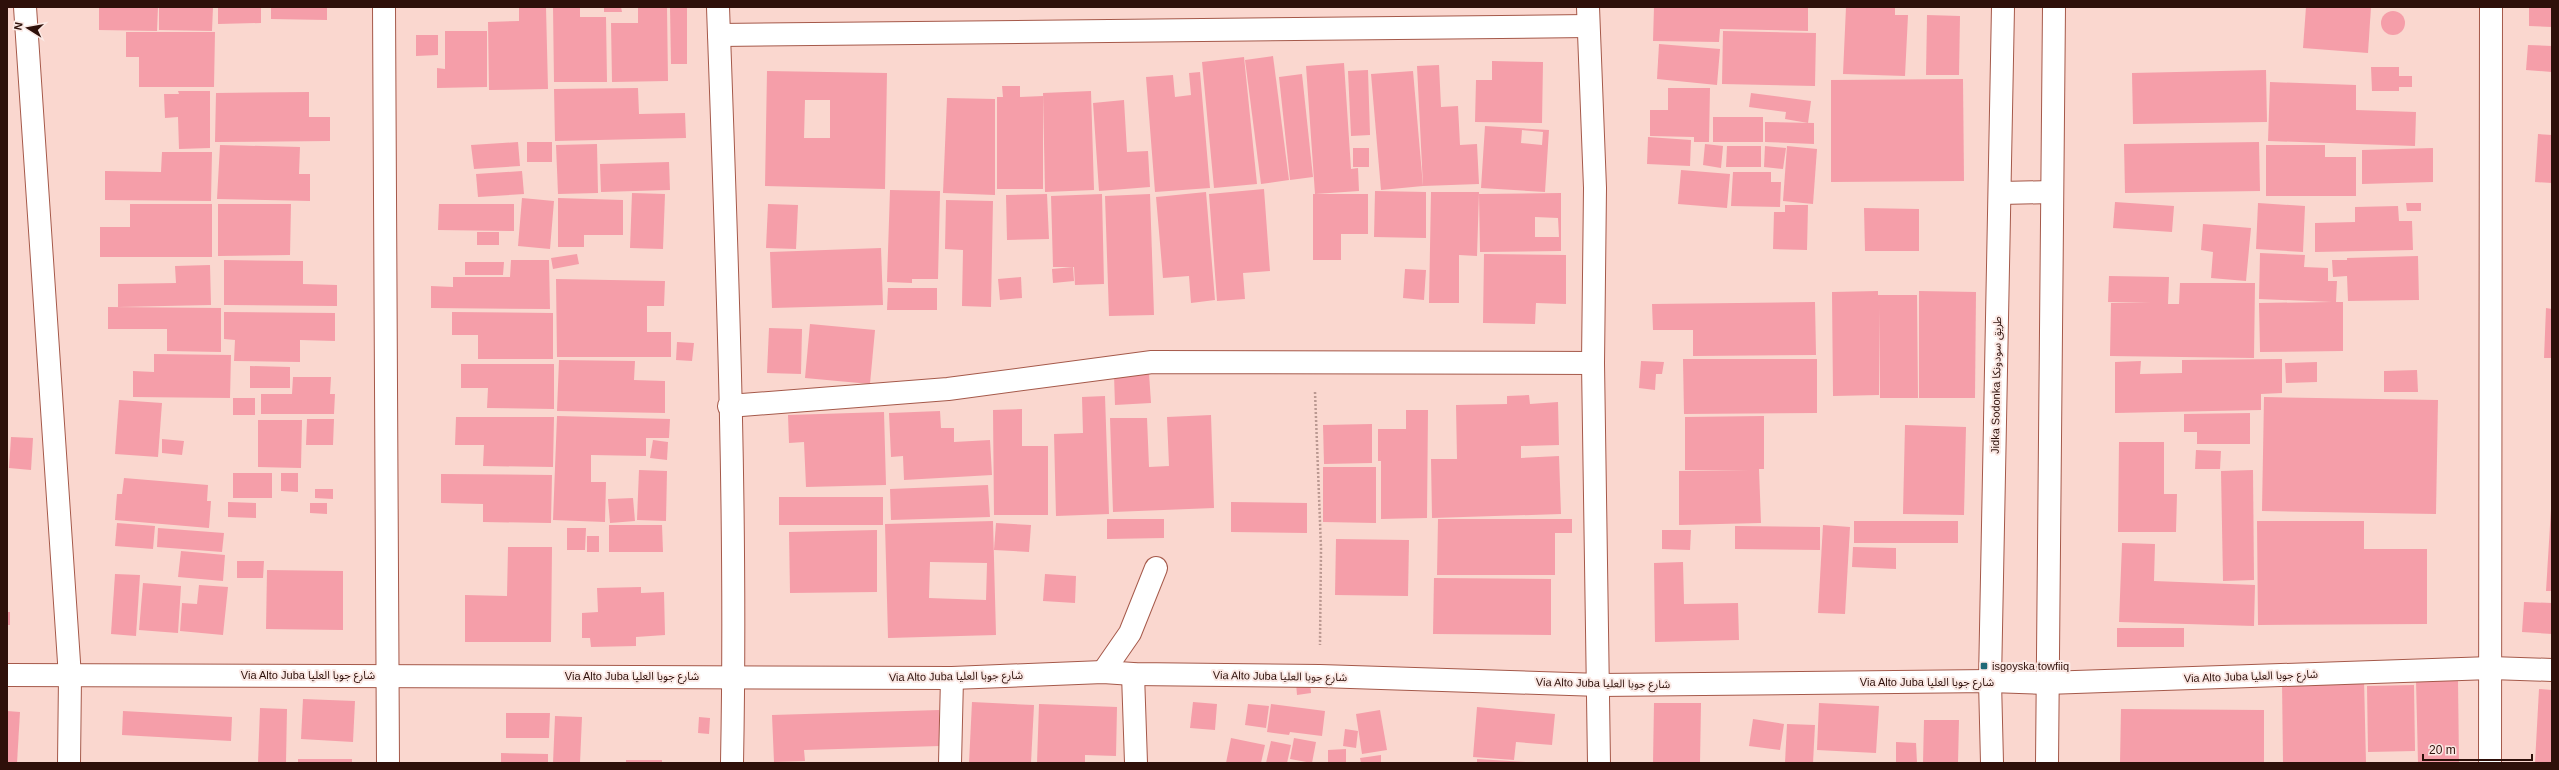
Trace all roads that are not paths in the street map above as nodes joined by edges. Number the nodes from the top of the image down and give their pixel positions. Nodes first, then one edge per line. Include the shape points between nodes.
1 (25, 7) edge
2 (384, 7) edge
3 (718, 7) edge
4 (2002, 7) edge
5 (2054, 7) edge
6 (2491, 7) edge
7 (1588, 17) edge
8 (719, 35) junction
9 (2052, 192) junction
10 (2000, 193) junction
11 (1593, 363) junction
12 (729, 406) junction
13 (1156, 568) dead end
14 (2491, 668) junction
15 (2552, 670) edge
16 (1103, 672) junction
17 (1133, 674) junction
18 (7, 675) edge
19 (388, 675) junction
20 (70, 677) junction
21 (734, 677) junction
22 (952, 678) junction
23 (1990, 681) junction
24 (2046, 683) junction
25 (1600, 685) junction
26 (69, 763) edge
27 (388, 763) edge
28 (732, 763) edge
29 (950, 763) edge
30 (1136, 763) edge
31 (1599, 763) edge
32 (1992, 763) edge
33 (2047, 763) edge
34 (2490, 763) edge

1 - 20 street
2 - 19 street
3 - 8 street
4 - 10 street, Jidka Sodonka طريق سودونكا
5 - 9 street
6 - 14 street
7 - 8 street
7 - 11 street via 1595,188
8 - 12 street
9 - 10 street
9 - 24 street
10 - 23 street, Jidka Sodonka طريق سودونكا
11 - 12 street via 1152,362 948,389
11 - 25 street
12 - 21 street
13 - 16 street via 1130,633
14 - 15 street, Via Alto Juba شارع جوبا العليا
14 - 24 street, Via Alto Juba شارع جوبا العليا
14 - 34 street
16 - 17 street, Via Alto Juba شارع جوبا العليا
16 - 22 street, Via Alto Juba شارع جوبا العليا
17 - 25 street, Via Alto Juba شارع جوبا العليا via 1320,676
17 - 30 street
18 - 20 street, Via Alto Juba شارع جوبا العليا
19 - 20 street, Via Alto Juba شارع جوبا العليا
19 - 21 street, Via Alto Juba شارع جوبا العليا
19 - 27 street
20 - 26 street
21 - 22 street, Via Alto Juba شارع جوبا العليا
21 - 28 street
22 - 29 street
23 - 24 street, Via Alto Juba شارع جوبا العليا
23 - 25 street, Via Alto Juba شارع جوبا العليا
23 - 32 street, Jidka Sodonka طريق سودونكا
24 - 33 street
25 - 31 street

